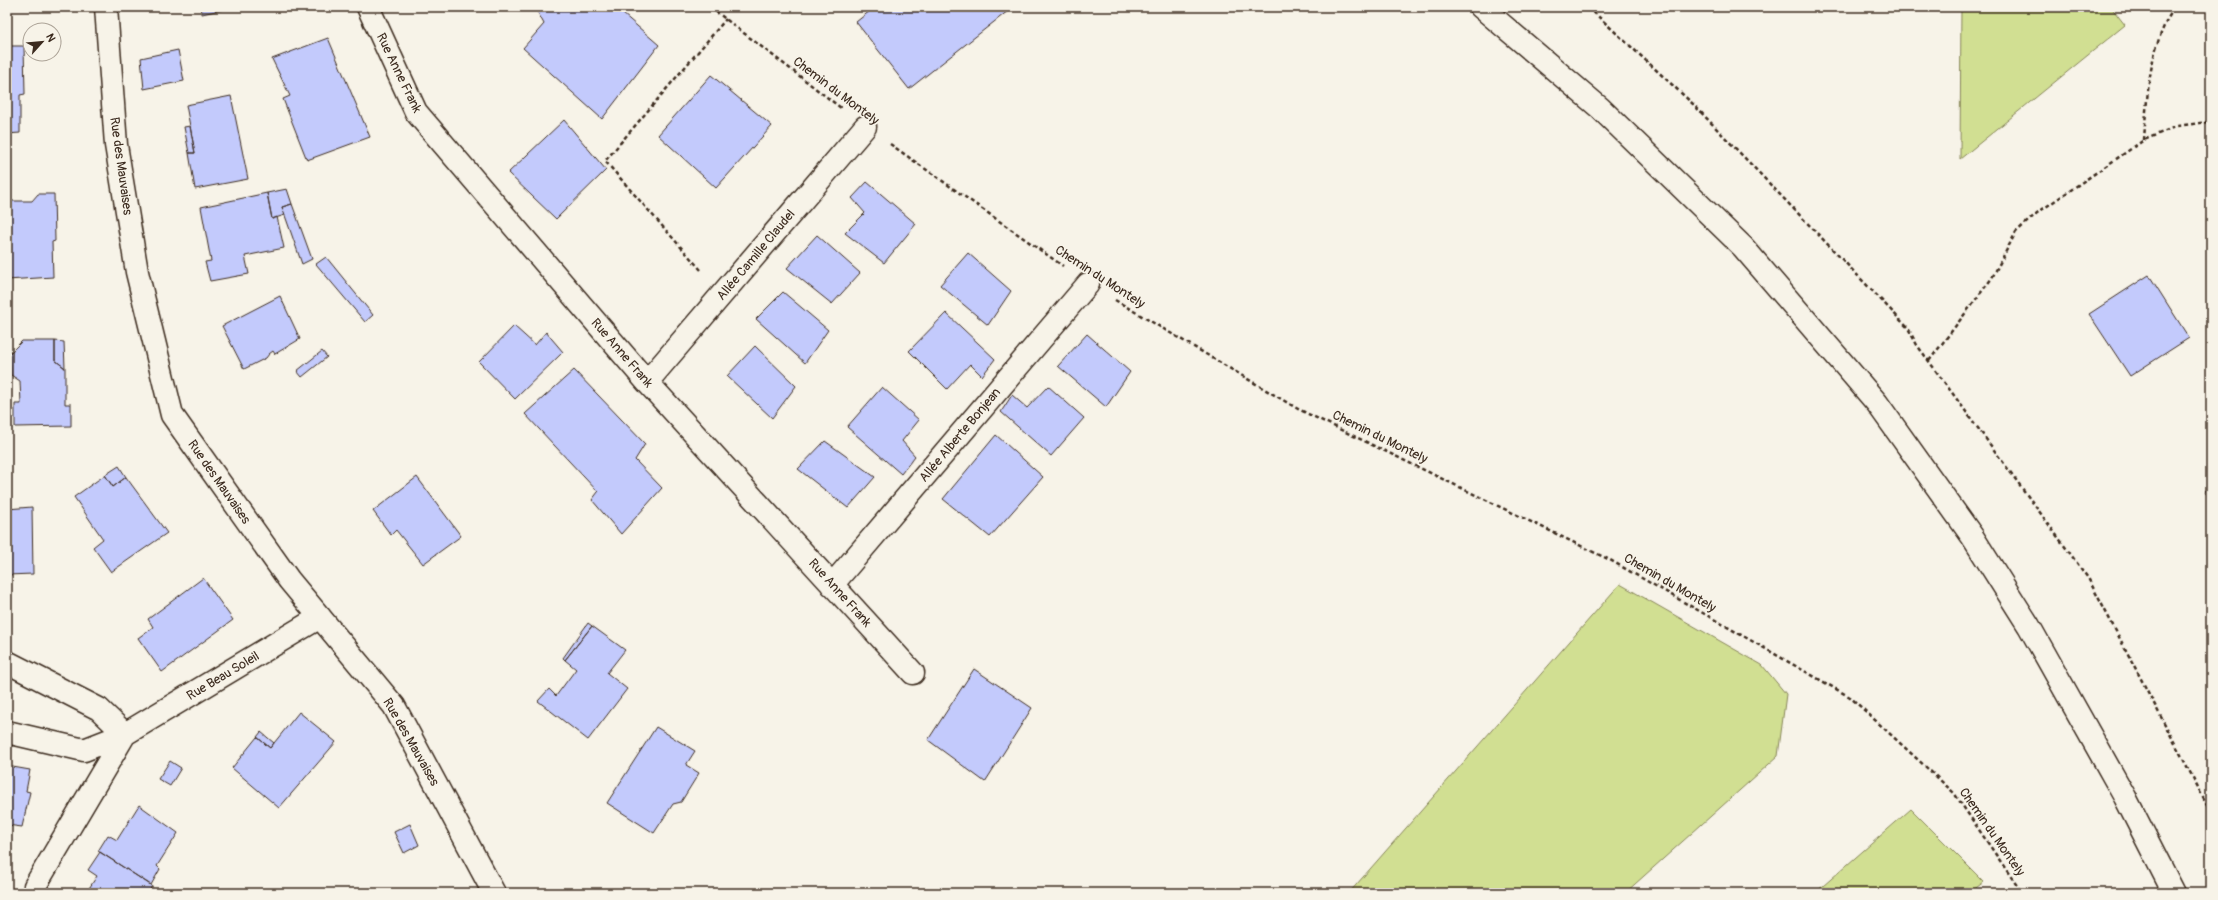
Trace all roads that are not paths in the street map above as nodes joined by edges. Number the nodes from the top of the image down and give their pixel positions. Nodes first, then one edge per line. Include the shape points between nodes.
1 (106, 7) edge
2 (368, 7) edge
3 (1480, 7) edge
4 (865, 127) road end
5 (1088, 284) road end
6 (647, 382) junction
7 (832, 585) junction
8 (320, 617) junction
9 (7, 662) edge
10 (913, 673) dead end
11 (7, 732) edge
12 (125, 734) junction
13 (35, 886) dead end
14 (494, 893) edge
15 (2174, 893) edge

1 - 8 street, Rue des Mauvaises via 117,153 137,272 172,415 289,580
2 - 6 street, Rue Anne Frank via 416,112
3 - 15 street via 1600,108 1743,248 1877,403 1972,536 2029,626 2122,790
4 - 6 street, Allée Camille Claudel
5 - 7 street, Allée Alberte Bonjean
6 - 7 street, Rue Anne Frank
7 - 10 street, Rue Anne Frank
8 - 12 street, Rue Beau Soleil
8 - 14 street, Rue des Mauvaises via 394,706
9 - 12 street via 98,709
11 - 12 street, Rue Beau Soleil via 84,750
12 - 13 street, Rue Beau Soleil

